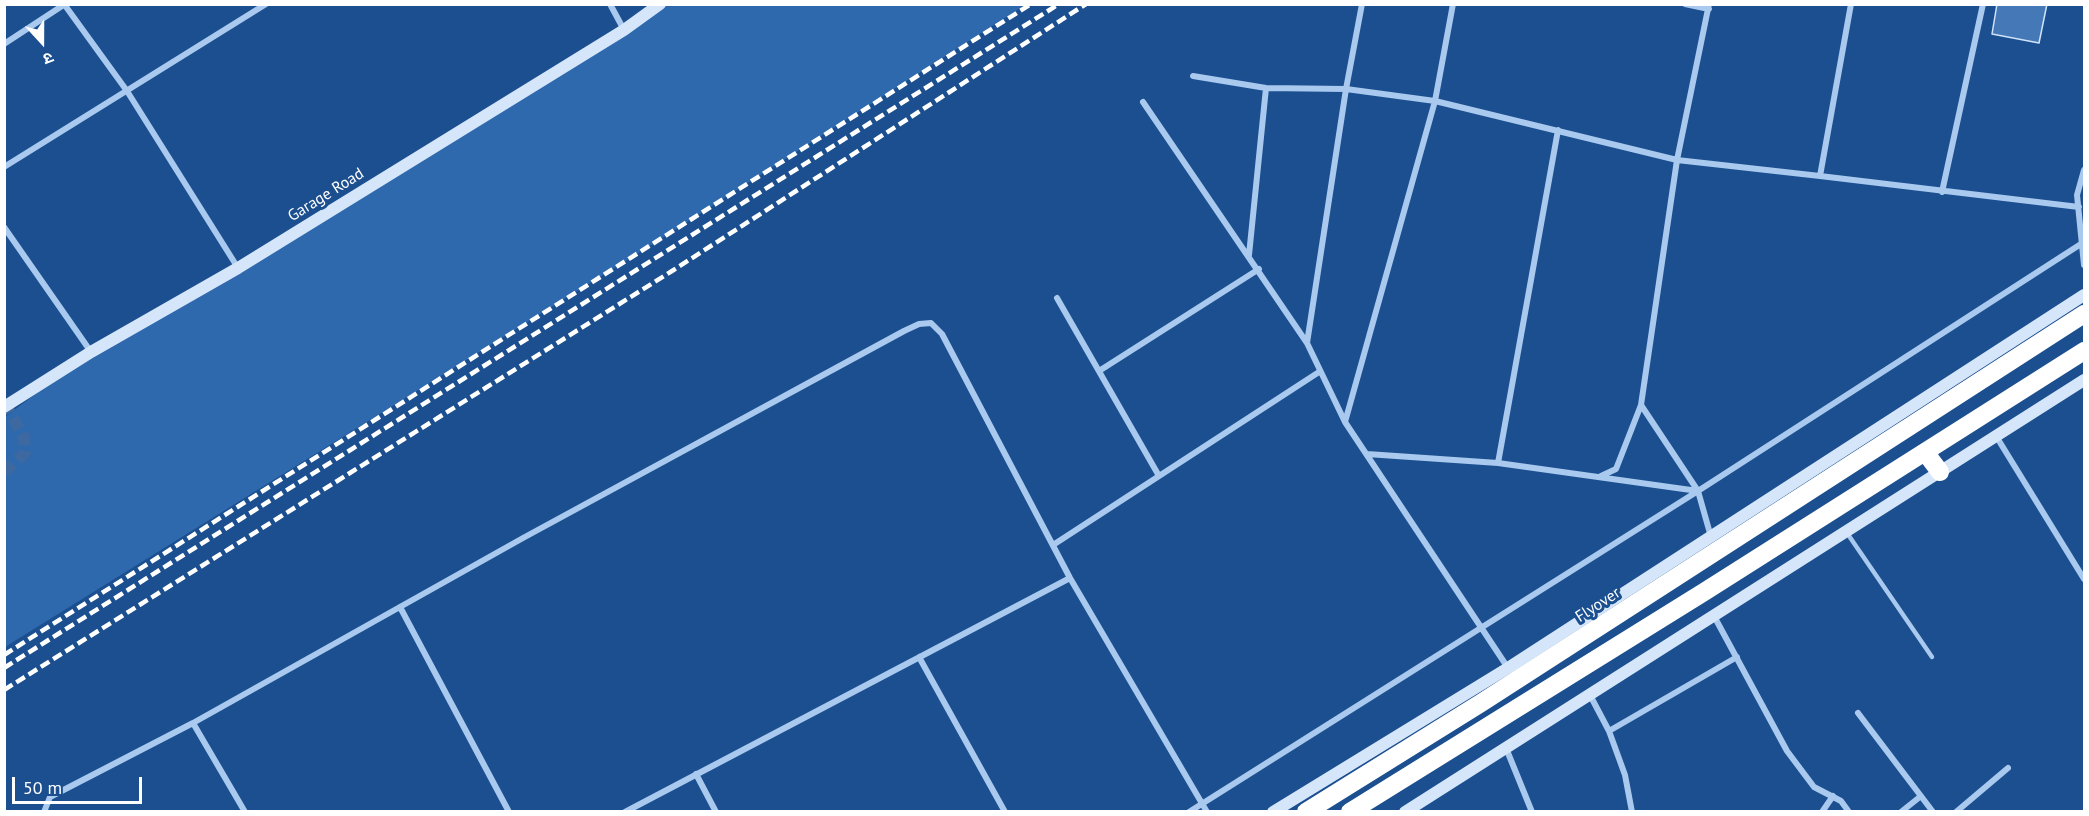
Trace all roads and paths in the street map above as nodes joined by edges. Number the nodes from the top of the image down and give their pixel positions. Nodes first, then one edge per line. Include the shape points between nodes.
1 (266, 4) edge
2 (610, 4) edge
3 (660, 4) edge
4 (1362, 4) edge
5 (1453, 4) edge
6 (1685, 4) edge
7 (1851, 4) edge
8 (1983, 4) edge
9 (64, 5) edge
10 (1709, 7) edge
11 (624, 30) junction
12 (4, 44) edge
13 (1193, 76) dead end
14 (1266, 88) junction
15 (1346, 88) junction
16 (127, 91) junction
17 (1435, 101) junction
18 (1143, 102) dead end
19 (1558, 130) junction
20 (1677, 160) junction
21 (4, 167) edge
22 (2085, 170) edge
23 (1820, 176) junction
24 (1942, 192) junction
25 (2079, 207) junction
26 (4, 227) edge
27 (2083, 242) edge
28 (1249, 255) junction
29 (2085, 265) edge
30 (238, 268) junction
31 (1259, 269) junction
32 (2085, 295) edge
33 (1057, 298) dead end
34 (2085, 314) edge
35 (1308, 343) junction
36 (2085, 351) edge
37 (91, 352) junction
38 (1099, 371) junction
39 (1319, 372) junction
40 (2085, 380) edge
41 (1641, 405) junction
42 (4, 407) edge
43 (1904, 421) junction
44 (1345, 422) junction
45 (1996, 436) junction
46 (1929, 450) junction
47 (1366, 454) junction
48 (1498, 463) junction
49 (1940, 472) junction
50 (1160, 476) junction
51 (1601, 476) junction
52 (1698, 491) junction
53 (1846, 531) junction
54 (1711, 537) junction
55 (1053, 545) junction
56 (1070, 578) junction
57 (2085, 579) edge
58 (400, 607) junction
59 (1713, 615) junction
60 (1481, 626) junction
61 (920, 657) junction
62 (1737, 657) junction
63 (1932, 657) dead end
64 (1508, 668) junction
65 (1590, 695) junction
66 (1858, 713) dead end
67 (193, 723) junction
68 (1609, 731) junction
69 (1505, 746) junction
70 (2008, 768) dead end
71 (696, 774) junction
72 (1833, 796) junction
73 (1921, 796) junction
74 (1202, 804) junction
75 (44, 812) edge
76 (244, 812) edge
77 (509, 812) edge
78 (625, 812) edge
79 (716, 812) edge
80 (1005, 812) edge
81 (1189, 812) edge
82 (1207, 812) edge
83 (1273, 812) edge
84 (1305, 812) edge
85 (1350, 812) edge
86 (1405, 812) edge
87 (1532, 812) edge
88 (1632, 812) edge
89 (1822, 812) edge
90 (1850, 812) edge
91 (1901, 812) edge
92 (1932, 812) edge
93 (1956, 812) edge

1 - 16 street
2 - 11 street
3 - 11 street, Garage Road
4 - 15 street
5 - 17 street
6 - 10 street
7 - 23 street
8 - 24 street
9 - 12 street
9 - 16 street
10 - 20 street
11 - 30 street, Garage Road
13 - 14 street
14 - 15 street
14 - 28 street
15 - 17 street
15 - 35 street
16 - 21 street
16 - 30 street
17 - 19 street
17 - 44 street
18 - 28 street
19 - 20 street
19 - 48 street
20 - 23 street
20 - 41 street
22 - 25 street via 2077,195
23 - 24 street
24 - 25 street
25 - 27 street
26 - 37 street
27 - 29 street
27 - 52 street
28 - 31 street
30 - 37 street, Garage Road
31 - 35 street
31 - 38 street
32 - 43 street
33 - 38 street
34 - 43 highway, Flyover
35 - 39 street
36 - 46 highway
37 - 42 street, Garage Road
38 - 50 street
39 - 44 street
39 - 50 street
40 - 45 street
41 - 51 street via 1616,469
41 - 52 street
43 - 54 street
43 - 84 highway, Flyover via 1481,703
44 - 47 street
45 - 49 street
45 - 57 street
46 - 49 highway
46 - 85 highway
47 - 48 street
47 - 60 street
48 - 51 street
49 - 53 street
50 - 55 street
51 - 52 street
52 - 54 street
52 - 60 street
53 - 59 street
53 - 63 lane
54 - 64 street
55 - 56 street
55 - 58 street via 942,334 931,323 919,324
56 - 61 street
56 - 74 street
58 - 67 street
58 - 77 street
59 - 62 street
59 - 65 street
60 - 64 street
60 - 74 street
61 - 71 street
61 - 80 street
62 - 68 street
62 - 72 street via 1787,751 1814,787
64 - 83 street
65 - 68 street
65 - 69 street
66 - 73 street
67 - 75 street via 50,797
67 - 76 street
68 - 88 street via 1625,775
69 - 86 street
69 - 87 street
70 - 93 street
71 - 78 street
71 - 79 street
72 - 89 street
72 - 90 street
73 - 91 street
73 - 92 street
74 - 81 street
74 - 82 street

